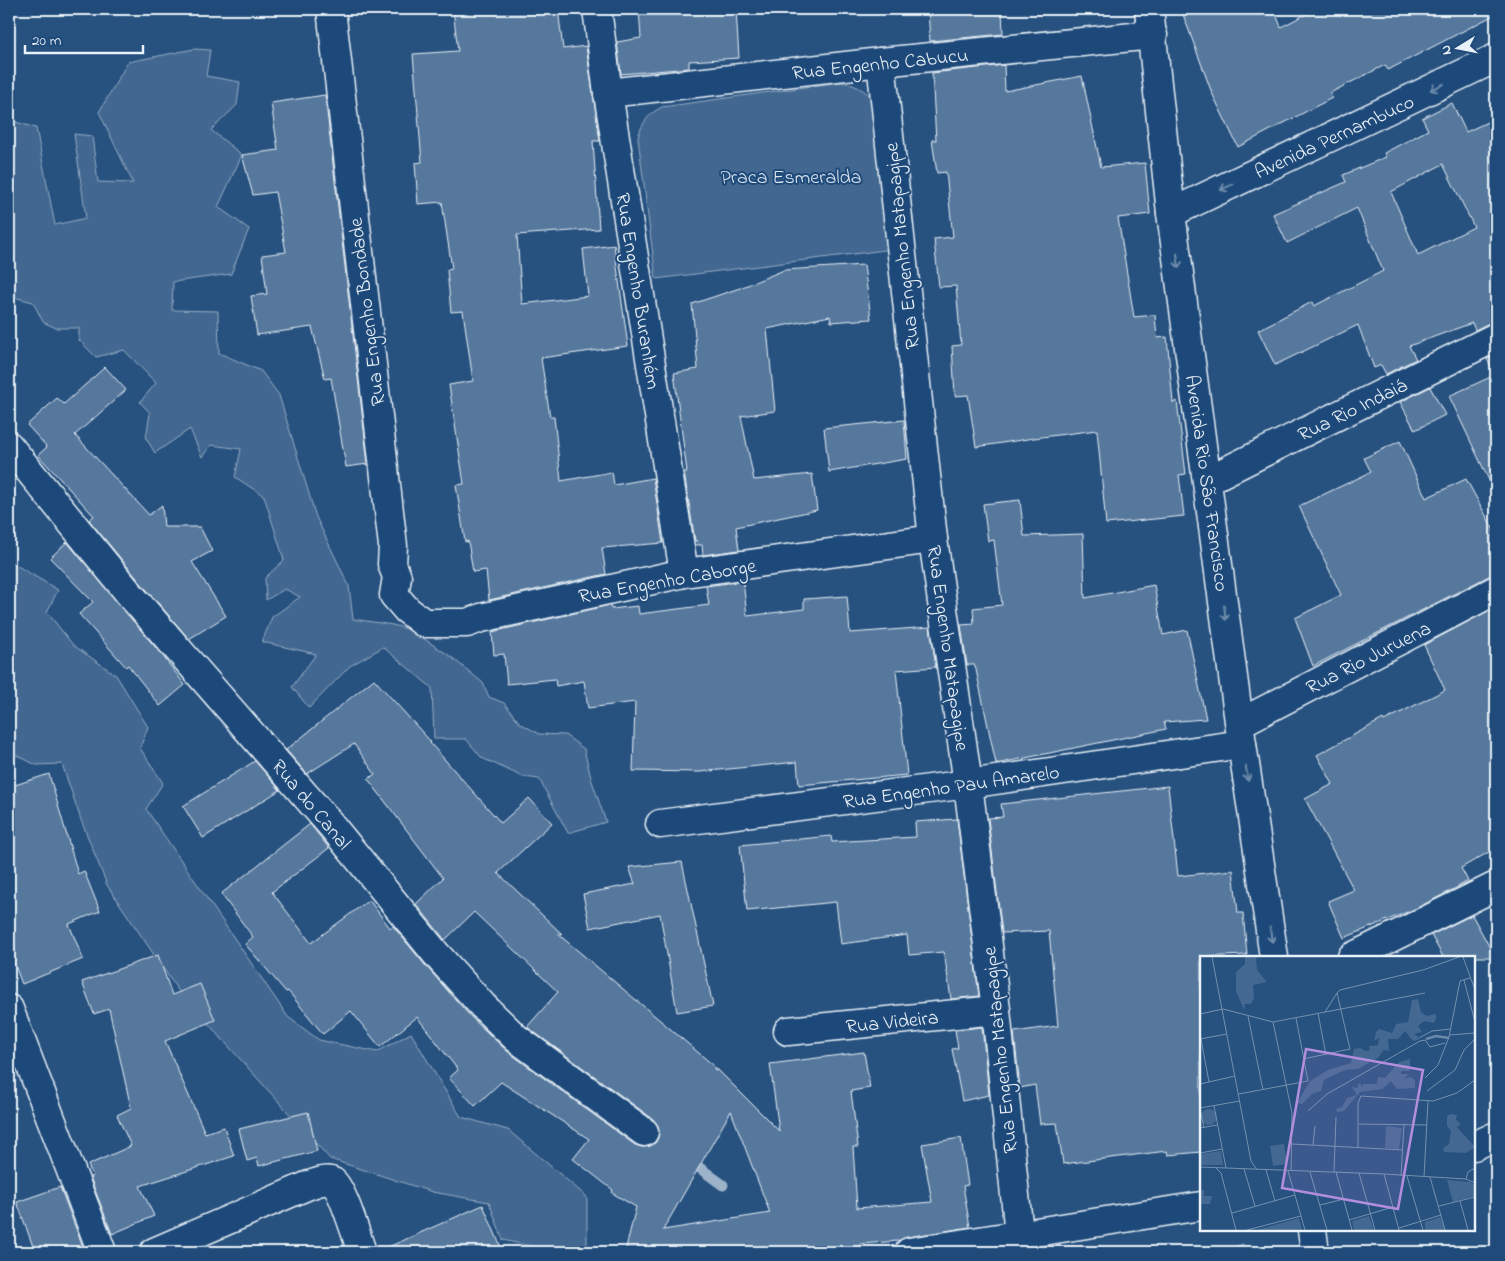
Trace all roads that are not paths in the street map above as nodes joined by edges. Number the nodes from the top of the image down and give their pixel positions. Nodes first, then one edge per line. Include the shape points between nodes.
1 (331, 9) edge
2 (597, 9) edge
3 (1149, 9) edge
4 (1153, 35) junction
5 (1496, 58) edge
6 (881, 62) junction
7 (608, 93) junction
8 (1171, 213) junction
9 (1496, 337) edge
10 (9, 446) edge
11 (1208, 480) junction
12 (933, 539) junction
13 (684, 573) junction
14 (1496, 590) edge
15 (407, 610) joint
16 (1241, 734) junction
17 (968, 784) junction
18 (660, 824) dead end
19 (1496, 886) edge
20 (1274, 956) edge
21 (1354, 956) edge
22 (9, 1009) edge
23 (996, 1010) junction
24 (788, 1031) dead end
25 (14, 1043) edge
26 (644, 1132) dead end
27 (1496, 1136) edge
28 (1475, 1146) edge
29 (1200, 1206) edge
30 (1312, 1231) edge
31 (1019, 1234) junction
32 (102, 1252) edge
33 (154, 1252) edge
34 (362, 1252) edge
35 (909, 1252) edge
36 (1315, 1252) edge

1 - 15 street, Rua Engenho Bondade via 393,546 392,564 397,577 394,595
2 - 7 street, Rua Engenho Buranhém
3 - 4 street, Avenida Rio São Francisco
4 - 6 street, Rua Engenho Cabucu
4 - 8 street, Avenida Rio São Francisco
5 -> 8 street, Avenida Pernambuco
6 - 7 street, Rua Engenho Cabucu
6 - 12 street, Rua Engenho Matapagipe
7 - 13 street, Rua Engenho Buranhém
8 -> 11 street, Avenida Rio São Francisco
9 - 11 street, Rua Rio Indaiá
10 - 26 street, Rua do Canal via 128,592 332,825 437,955 483,1006 516,1038
11 -> 16 street, Avenida Rio São Francisco
12 - 13 street, Rua Engenho Caborge
12 - 17 street, Rua Engenho Matapagipe
13 - 15 street, Rua Engenho Caborge via 467,623 424,623
14 - 16 street, Rua Rio Juruena
16 - 17 street, Rua Engenho Pau Amarelo
16 -> 20 street, Avenida Rio São Francisco
17 - 18 street, Rua Engenho Pau Amarelo
17 - 23 street, Rua Engenho Matapagipe
19 - 21 street
22 - 25 street
23 - 24 street, Rua Videira
23 - 31 street, Rua Engenho Matapagipe
25 - 32 street
27 - 28 street
29 - 31 street
30 - 36 street
31 - 35 street
33 - 34 street via 322,1181 331,1181 341,1194

